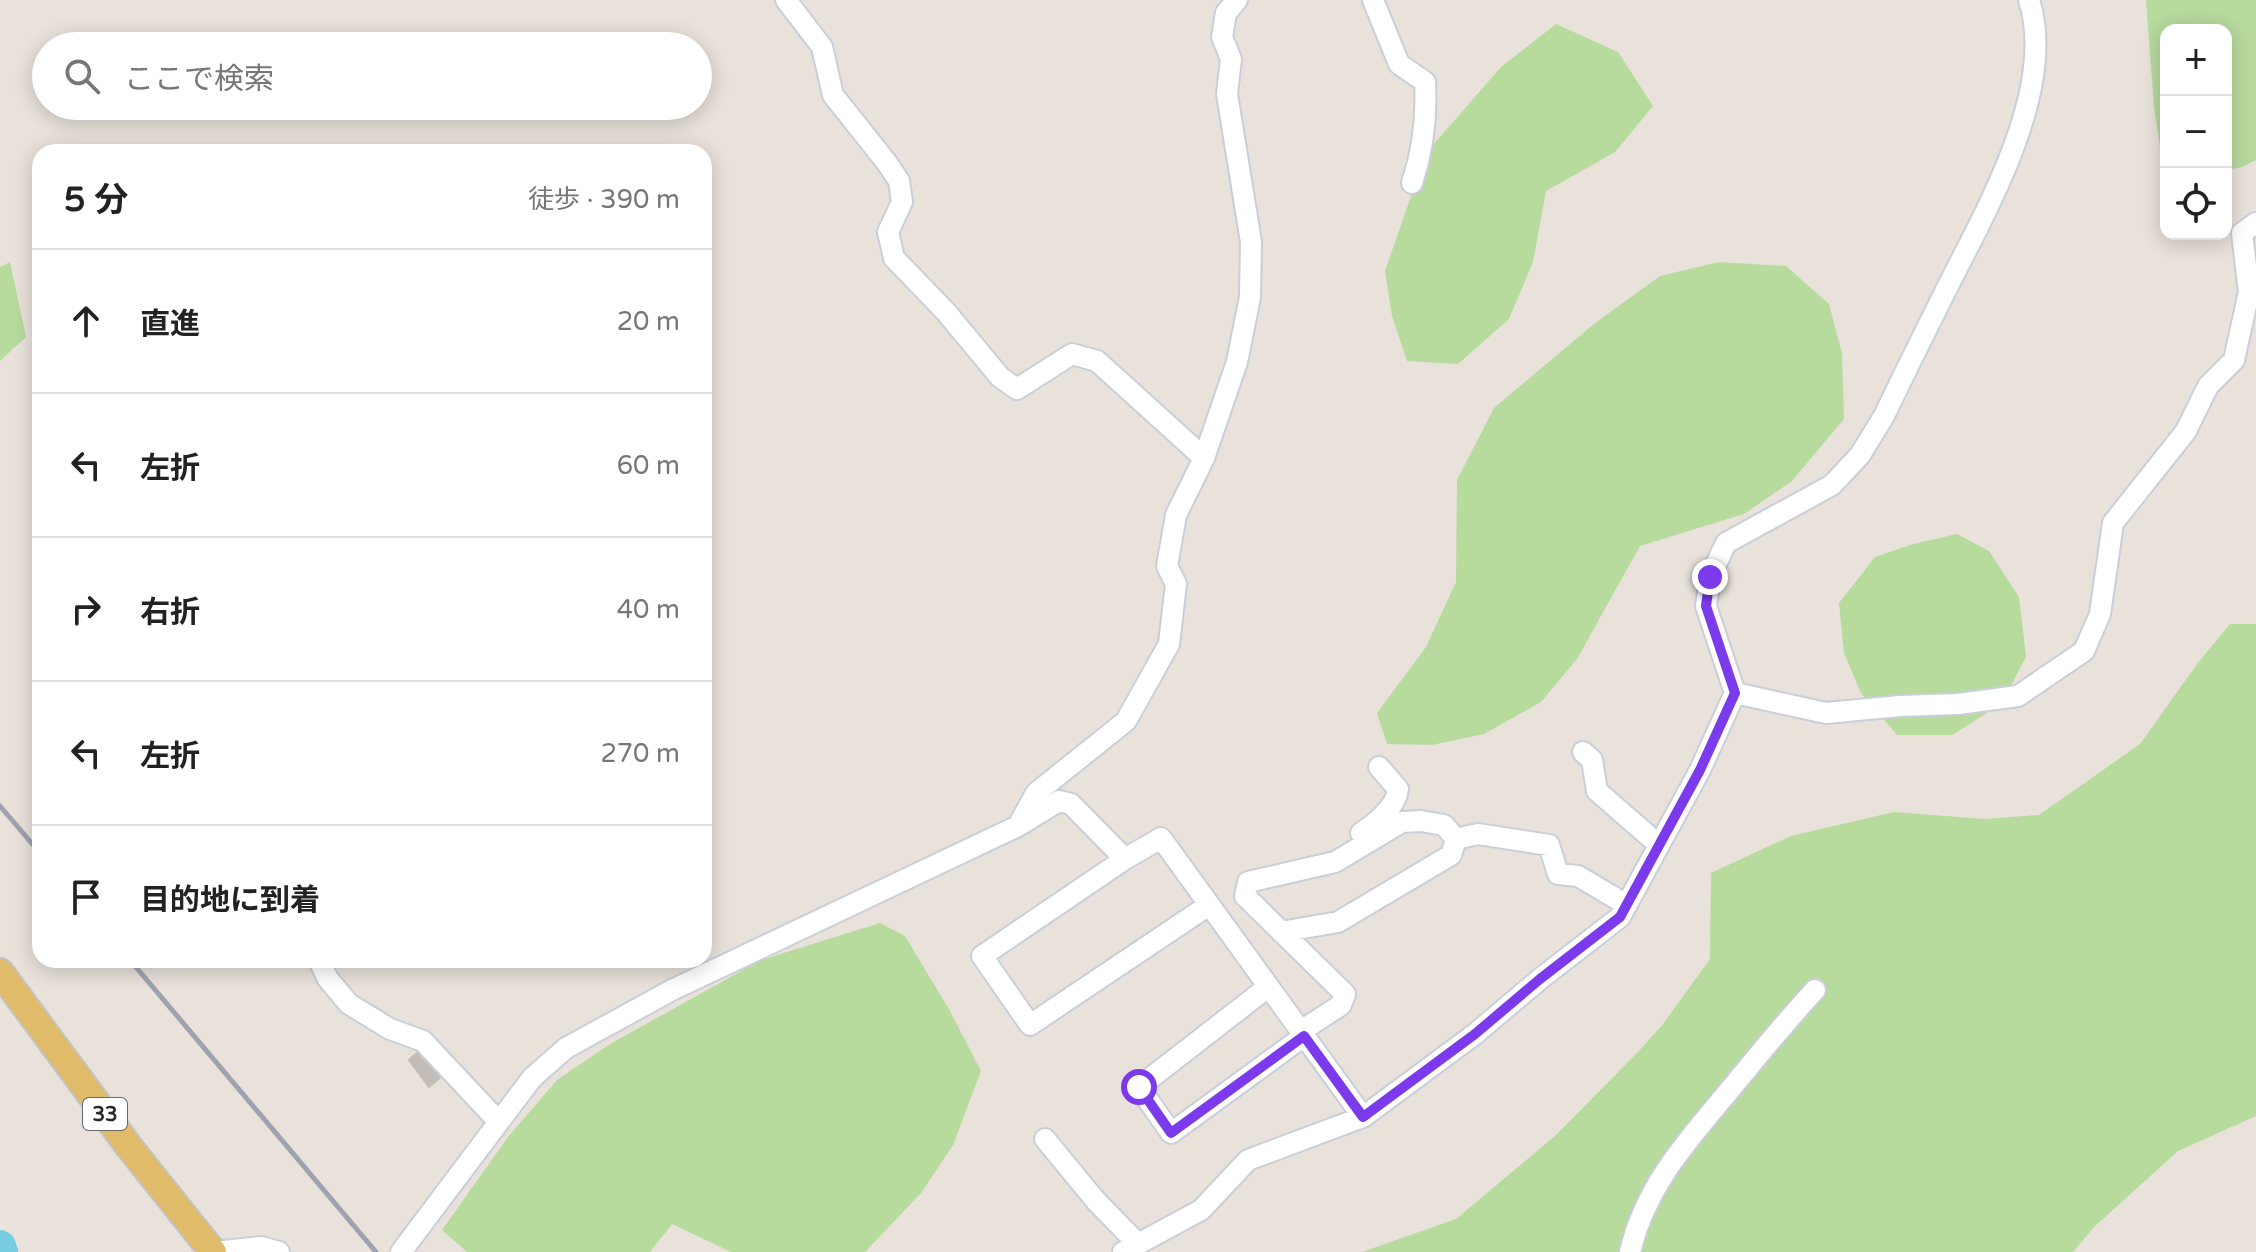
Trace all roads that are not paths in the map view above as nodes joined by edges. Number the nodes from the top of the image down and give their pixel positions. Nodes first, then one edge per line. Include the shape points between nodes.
1 (786, 0) edge
2 (1237, 0) edge
3 (1373, 0) edge
4 (2029, 0) edge
5 (1412, 183) dead end
6 (2256, 223) edge
7 (1204, 458) junction
8 (1735, 693) junction
9 (1583, 752) dead end
10 (1379, 767) dead end
11 (1018, 826) junction
12 (1456, 839) junction
13 (1658, 844) junction
14 (1125, 859) junction
15 (1327, 864) junction
16 (1209, 905) junction
17 (1627, 905) junction
18 (1281, 932) junction
19 (323, 968) edge
20 (0, 972) edge
21 (1268, 987) junction
22 (1815, 990) dead end
23 (1302, 1034) junction
24 (1363, 1117) junction
25 (498, 1121) junction
26 (1045, 1139) dead end
27 (1131, 1248) edge
28 (213, 1252) edge
29 (279, 1252) edge
30 (401, 1252) edge
31 (1630, 1252) edge

1 - 7 street via 822,47 833,95 899,181 902,202 888,232 894,258 1000,377 1017,389 1072,354 1097,361
2 - 7 street via 1226,13 1222,37 1231,59 1227,94 1251,242 1250,297 1237,362
3 - 5 street via 1399,64 1425,82 1420,159
4 - 8 street via 2035,53 2028,101 2009,160 1884,416 1860,455 1832,485 1726,543 1710,577 1706,606
6 - 8 street via 2242,233 2249,292 2234,360 2208,386 2186,431 2113,523 2100,614 2084,651 2018,696 1958,704 1826,713
7 - 11 street via 1176,515 1170,546 1167,566 1176,584 1169,644 1126,721 1036,793
8 - 13 street
9 - 13 street via 1592,760 1597,791
10 - 15 street via 1398,789 1397,797
11 - 14 street via 1059,801 1071,804
11 - 25 street via 672,990 566,1048 532,1078
12 - 15 street via 1444,825 1402,822
12 - 17 street via 1478,834 1549,845 1558,874 1578,876
12 - 18 street via 1451,855 1358,912 1338,922
13 - 17 street
14 - 16 street via 1161,838
14 - 16 street via 982,956 1030,1025
15 - 18 street via 1248,882 1245,896
16 - 21 street
17 - 24 street via 1620,917 1475,1034
18 - 23 street via 1345,994 1341,1005
19 - 25 street via 349,1004 390,1029 423,1041
20 - 28 main road, 33
21 - 23 street
21 - 23 street via 1139,1087 1171,1133
22 - 31 street via 1681,1147 1656,1186
23 - 24 street
24 - 27 street via 1248,1160 1201,1210
25 - 30 street
26 - 27 street
28 - 29 street via 261,1247

